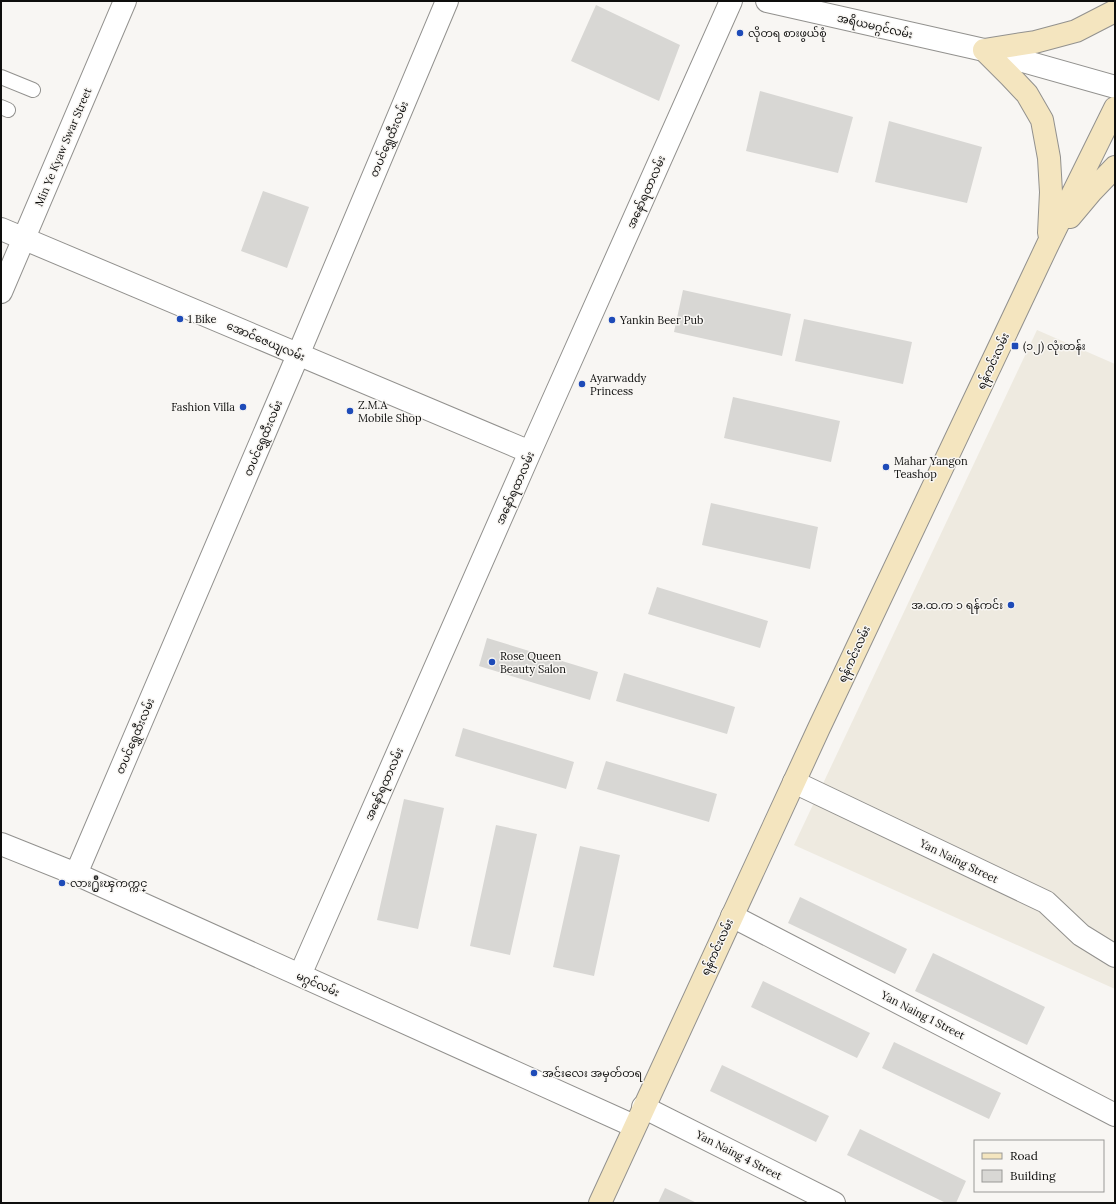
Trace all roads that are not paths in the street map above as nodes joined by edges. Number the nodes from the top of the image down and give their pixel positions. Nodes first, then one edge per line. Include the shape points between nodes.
1 (125, 1) edge
2 (448, 1) edge
3 (731, 1) edge
4 (767, 1) edge
5 (1115, 11) edge
6 (984, 50) junction
7 (1, 77) edge
8 (1115, 87) edge
9 (33, 90) dead end
10 (1115, 108) edge
11 (1115, 167) edge
12 (1, 229) edge
13 (24, 239) junction
14 (1048, 244) junction
15 (1, 292) edge
16 (298, 355) junction
17 (530, 452) junction
18 (794, 782) junction
19 (1, 844) edge
20 (76, 874) junction
21 (732, 916) junction
22 (1115, 956) edge
23 (300, 975) junction
24 (643, 1107) junction
25 (1115, 1115) edge
26 (634, 1126) junction
27 (600, 1203) edge
28 (834, 1203) edge

1 - 13 street, Min Ye Kyaw Swar Street
2 - 16 street, တပင်ရွှေထီးလမ်း
3 - 17 street, အနော်ရထာလမ်း
4 - 6 street, အရိယမဂ္ဂင်လမ်း
5 - 6 main road via 1076,31 1035,42
6 - 8 street, အရိယမဂ္ဂင်လမ်း
6 - 14 main road via 1027,94 1042,120 1049,158 1051,192
7 - 9 lane
10 - 14 main road, ရန်ကင်းလမ်း
11 - 14 main road
12 - 13 street, အောင်ဇေယျလမ်း
13 - 15 street, Min Ye Kyaw Swar Street
13 - 16 street, အောင်ဇေယျလမ်း
14 - 18 main road, ရန်ကင်းလမ်း
16 - 17 street, အောင်ဇေယျလမ်း
16 - 20 street, တပင်ရွှေထီးလမ်း
17 - 23 street, အနော်ရထာလမ်း
18 - 21 main road, ရန်ကင်းလမ်း
18 - 22 street, Yan Naing Street via 1046,902 1081,935
19 - 20 street, မဂ္ဂင်လမ်း
20 - 23 street, မဂ္ဂင်လမ်း
21 - 24 main road, ရန်ကင်းလမ်း
21 - 25 street, Yan Naing 1 Street
23 - 26 street, မဂ္ဂင်လမ်း
24 - 26 main road, ရန်ကင်းလမ်း
24 - 28 street, Yan Naing 4 Street
26 - 27 main road, ရန်ကင်းလမ်း

